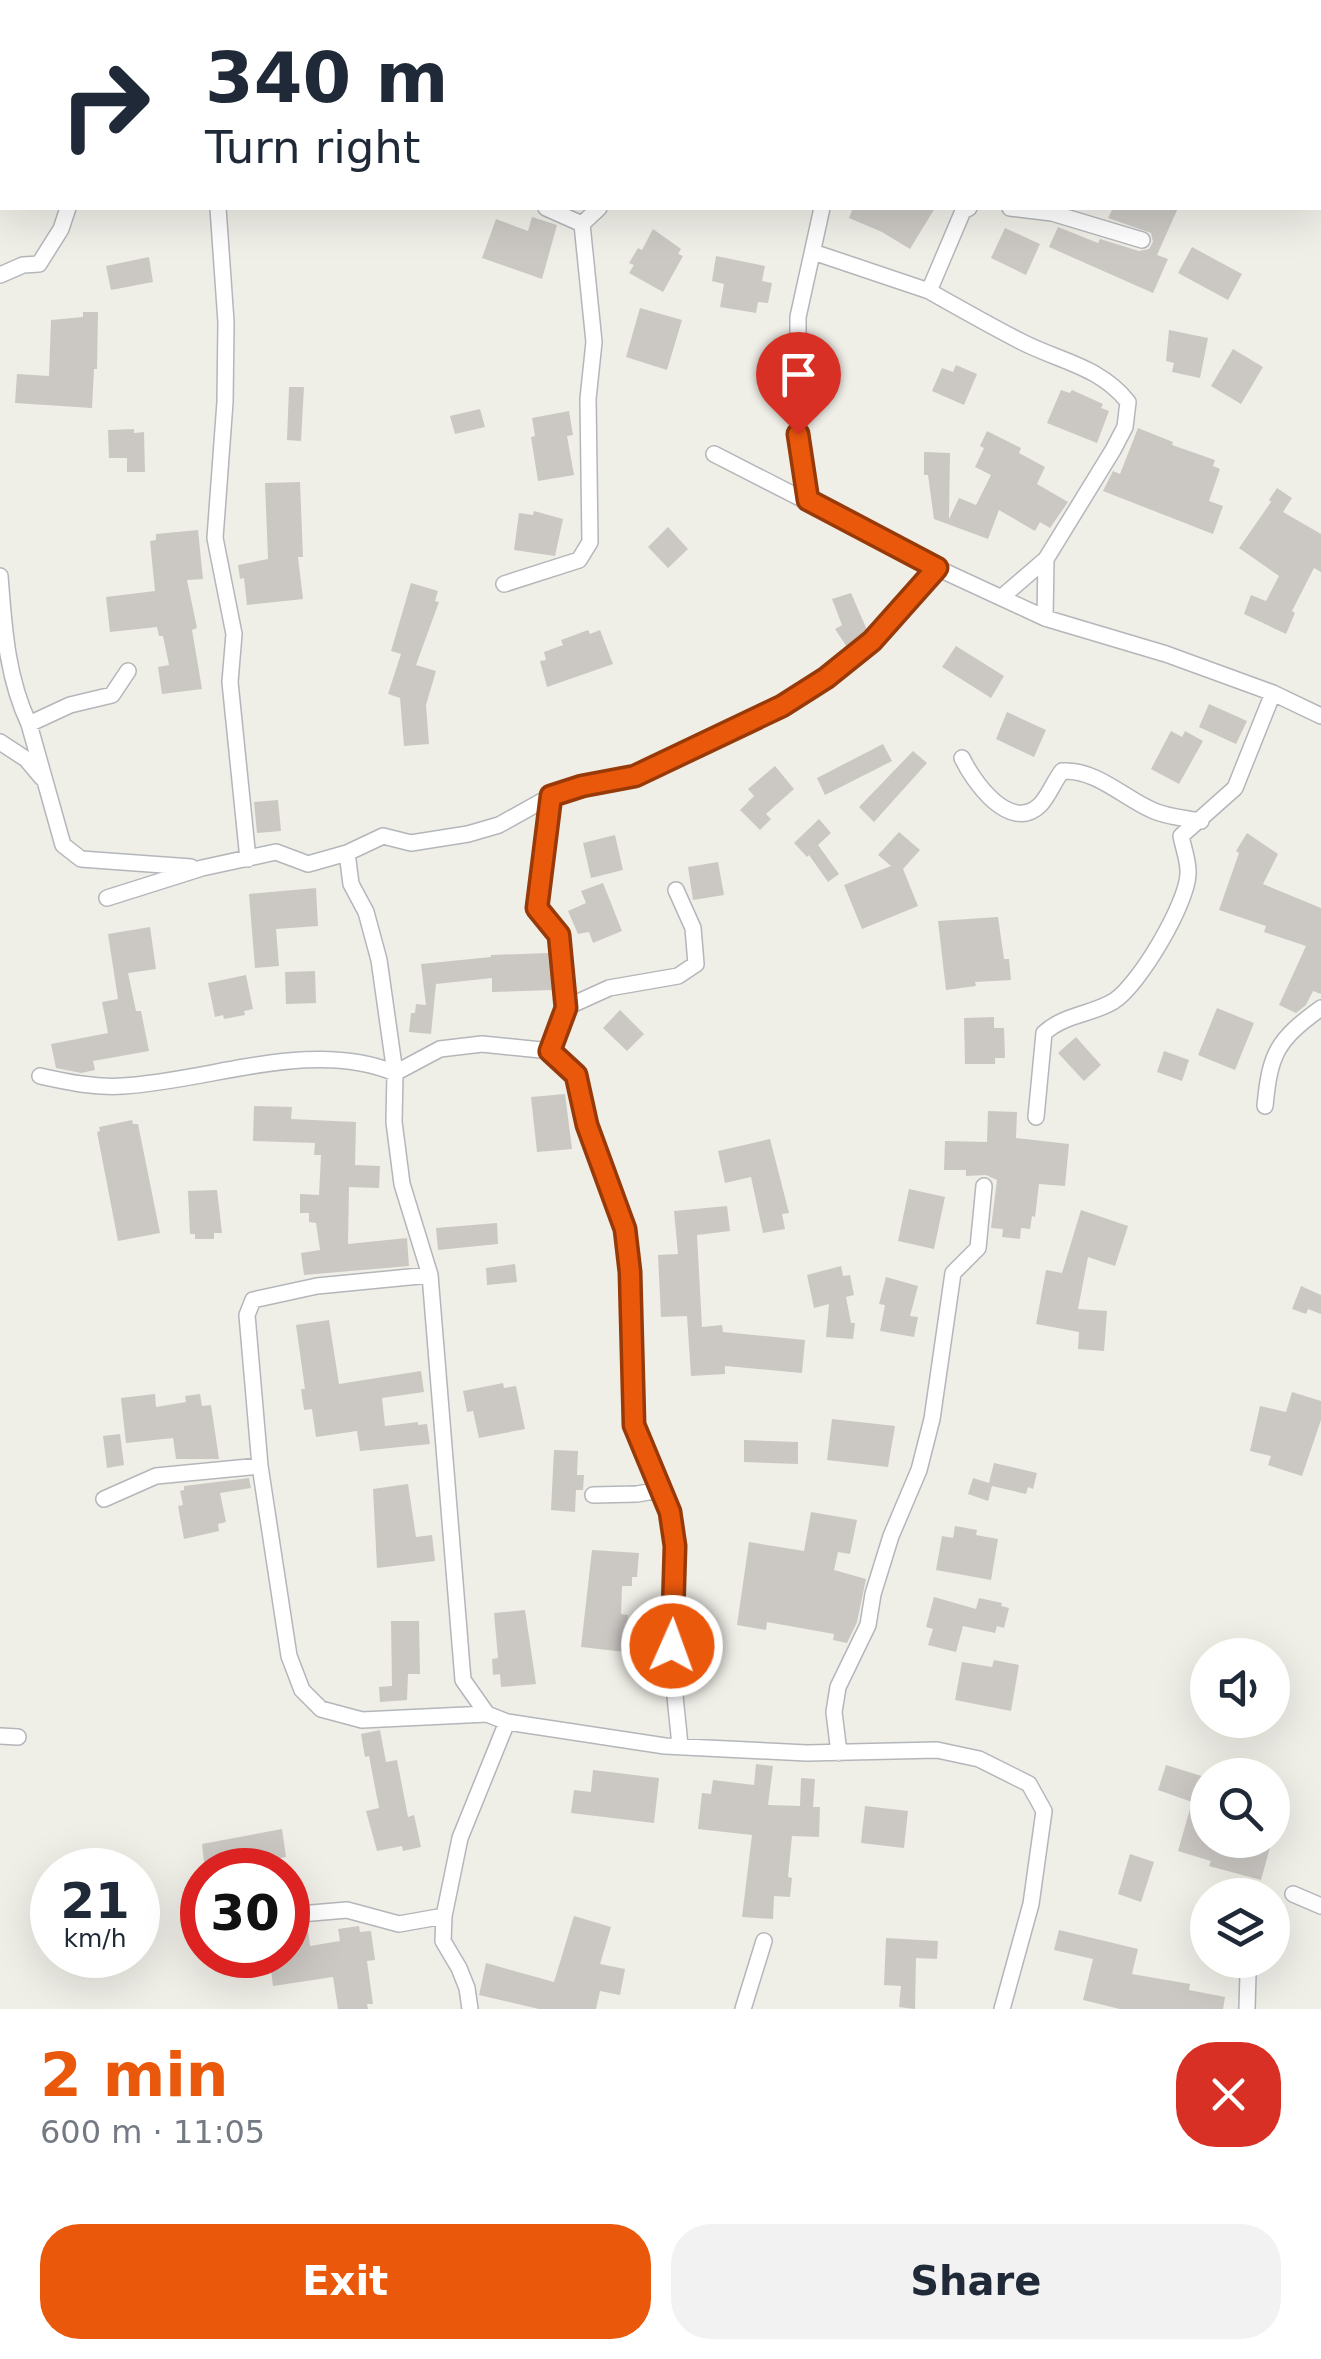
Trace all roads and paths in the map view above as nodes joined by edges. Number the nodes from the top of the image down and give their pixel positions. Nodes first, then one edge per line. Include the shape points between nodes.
1 (67, 210) edge
2 (218, 210) edge
3 (550, 210) edge
4 (597, 210) edge
5 (822, 210) edge
6 (965, 210) edge
7 (1027, 210) edge
8 (582, 224) junction
9 (1142, 240) dead end
10 (813, 252) junction
11 (0, 276) edge
12 (929, 291) junction
13 (714, 454) dead end
14 (808, 500) junction
15 (1046, 560) junction
16 (937, 568) junction
17 (0, 576) edge
18 (504, 584) dead end
19 (1004, 596) junction
20 (1046, 618) junction
21 (128, 671) dead end
22 (1273, 693) junction
23 (1321, 716) edge
24 (30, 724) junction
25 (0, 742) edge
26 (962, 758) dead end
27 (46, 782) junction
28 (551, 796) junction
29 (1200, 821) junction
30 (347, 853) junction
31 (248, 860) junction
32 (202, 868) junction
33 (676, 890) dead end
34 (107, 898) dead end
35 (566, 1008) junction
36 (1321, 1008) edge
37 (550, 1051) junction
38 (395, 1074) junction
39 (40, 1076) dead end
40 (1265, 1106) dead end
41 (1036, 1117) dead end
42 (984, 1186) dead end
43 (430, 1275) junction
44 (260, 1466) junction
45 (660, 1490) junction
46 (593, 1495) dead end
47 (104, 1499) dead end
48 (486, 1714) junction
49 (507, 1722) junction
50 (0, 1736) edge
51 (18, 1737) dead end
52 (680, 1746) junction
53 (839, 1753) junction
54 (1293, 1894) dead end
55 (1321, 1906) edge
56 (310, 1913) edge
57 (444, 1916) junction
58 (764, 1942) dead end
59 (1248, 1978) edge
60 (470, 2009) edge
61 (743, 2009) edge
62 (1002, 2009) edge
63 (1247, 2009) edge

1 - 11 street via 39,264
2 - 31 street via 226,402 215,538 234,634 230,682
3 - 8 street
4 - 8 street
5 - 10 street
6 - 12 street
7 - 9 street
8 - 18 street via 594,342 590,542 579,560
10 - 12 street
10 - 14 street via 798,318 798,434
12 - 15 street via 1024,343 1084,366 1128,402 1125,427
13 - 14 street
14 - 16 street
15 - 19 street
15 - 20 street
16 - 19 street
16 - 28 street via 872,641 782,706 635,776
17 - 24 street via 8,664
19 - 20 street
20 - 22 street
21 - 24 street via 112,695
22 - 23 street
22 - 29 street via 1235,788
24 - 27 street
25 - 27 street
26 - 29 street via 974,784 1010,810 1038,807 1062,772 1071,771 1154,812
27 - 32 street via 64,845 81,859
28 - 30 street via 468,834 411,843 383,836
28 - 35 street via 537,908 559,935
29 - 41 street via 1181,836 1188,875 1172,924 1141,972 1115,1001 1058,1020 1044,1033
30 - 31 street via 308,864 276,852
30 - 38 street via 351,884 380,960
31 - 32 street
32 - 34 street
33 - 35 street via 694,928 696,964 678,976 609,988
35 - 37 street
36 - 40 street via 1283,1041 1268,1066
37 - 38 street via 482,1044 440,1049
37 - 45 street via 576,1075 625,1229 634,1425
38 - 39 street via 370,1063 277,1062 123,1086
38 - 43 street via 402,1184
42 - 53 street via 978,1248 954,1274 919,1470 891,1536 868,1626 838,1687
43 - 44 street via 316,1286 253,1300 247,1316
43 - 48 street via 463,1680
44 - 47 street via 156,1476
44 - 48 street via 289,1656 302,1690 321,1709 362,1720
45 - 46 street
45 - 52 street via 675,1546 672,1646
48 - 49 street
49 - 52 street
49 - 57 street via 460,1838
50 - 51 street
52 - 53 street
53 - 62 street via 937,1750 979,1759 1029,1784 1044,1811 1031,1904
54 - 55 street
56 - 57 street via 347,1910 399,1924
57 - 60 street via 443,1941
58 - 61 street
59 - 63 street

